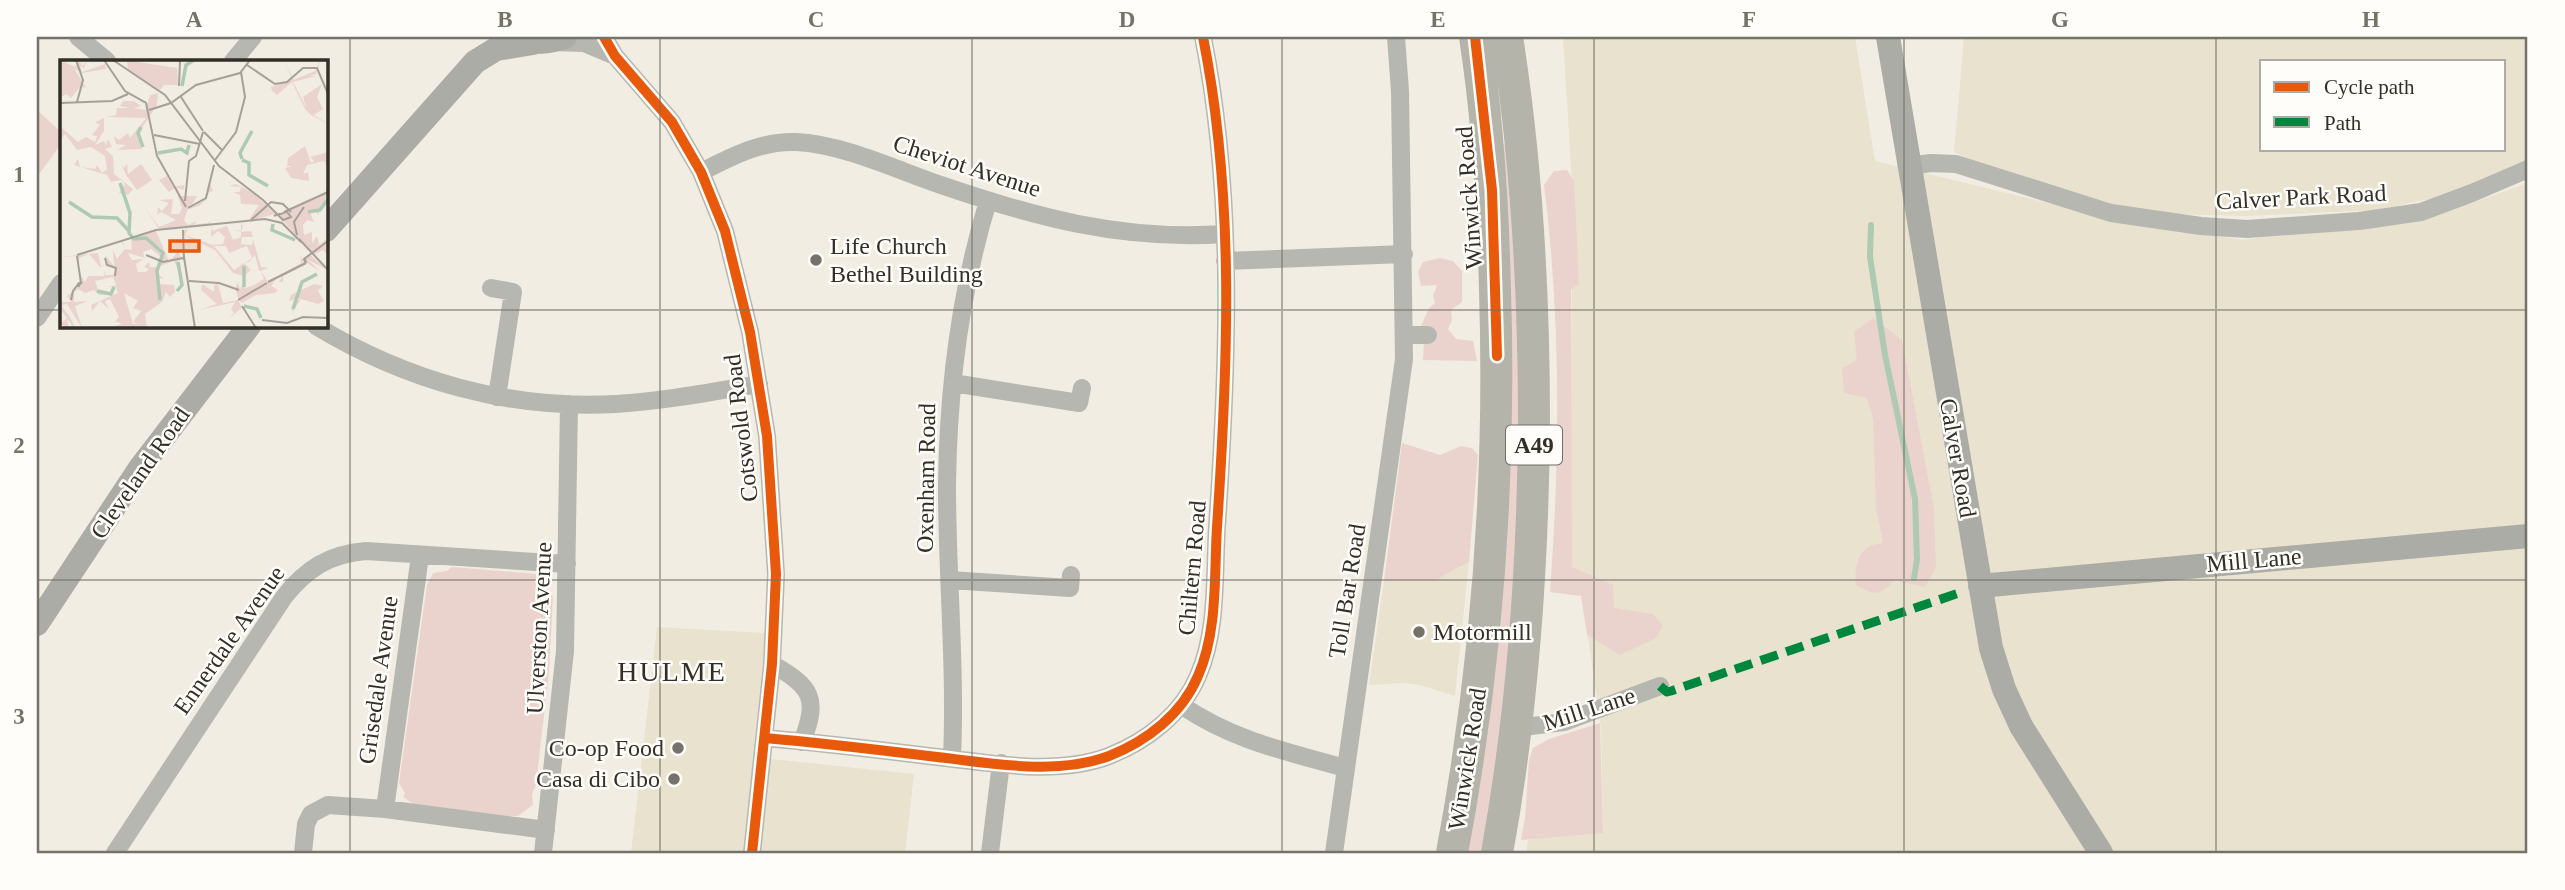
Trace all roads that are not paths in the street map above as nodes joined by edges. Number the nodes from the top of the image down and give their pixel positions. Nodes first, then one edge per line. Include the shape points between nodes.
1 (78, 37) edge
2 (253, 37) edge
3 (485, 37) edge
4 (604, 37) edge
5 (1203, 37) edge
6 (1396, 37) edge
7 (1475, 37) edge
8 (1507, 37) edge
9 (1888, 37) edge
10 (540, 40) edge
11 (615, 56) junction
12 (106, 60) edge
13 (234, 60) edge
14 (475, 62) junction
15 (1909, 166) junction
16 (2528, 169) edge
17 (701, 172) junction
18 (988, 201) junction
19 (327, 229) edge
20 (1224, 234) junction
21 (1404, 254) junction
22 (1225, 261) junction
23 (60, 285) edge
24 (491, 288) dead end
25 (37, 318) edge
26 (248, 327) edge
27 (318, 327) edge
28 (1406, 335) junction
29 (1428, 335) dead end
30 (953, 383) junction
31 (759, 384) junction
32 (1082, 388) dead end
33 (497, 397) junction
34 (569, 404) junction
35 (2528, 536) edge
36 (420, 556) junction
37 (567, 565) junction
38 (1071, 575) dead end
39 (950, 580) junction
40 (1980, 586) junction
41 (39, 617) edge
42 (772, 664) junction
43 (1660, 686) dead end
44 (1181, 705) junction
45 (1516, 728) junction
46 (765, 738) junction
47 (802, 742) junction
48 (953, 758) junction
49 (1001, 763) junction
50 (1345, 768) junction
51 (386, 809) junction
52 (546, 830) junction
53 (115, 853) edge
54 (303, 853) edge
55 (543, 853) edge
56 (752, 853) edge
57 (990, 853) edge
58 (1334, 853) edge
59 (1452, 853) edge
60 (1497, 853) edge
61 (2101, 853) edge

1 - 12 street
2 - 13 street
3 - 14 street
4 - 11 street, Cotswold Road
5 - 20 street, Chiltern Road via 1220,136
6 - 21 street, Toll Bar Road
7 - 59 highway, Winwick Road / A49 via 1492,190 1496,447 1479,682
8 - 45 highway, Winwick Road / A49 via 1534,325 1533,507
9 - 15 street, Calver Road
10 - 11 street, Cotswold Road via 584,43
10 - 14 street via 496,50
11 - 17 street, Cotswold Road via 673,122
14 - 19 street
15 - 16 street, Calver Park Road via 1956,164 2111,214 2247,229 2421,212
15 - 40 street, Calver Road
17 - 18 street, Cheviot Avenue via 749,148 797,142 855,155
17 - 31 street, Cotswold Road via 722,220 735,267
18 - 20 street, Cheviot Avenue via 1060,222 1115,231
18 - 30 street, Oxenham Road via 972,253
20 - 22 street, Chiltern Road
21 - 22 street
21 - 28 street, Toll Bar Road
22 - 44 street, Chiltern Road via 1222,464 1211,628 1198,676
23 - 25 street
24 - 33 street via 513,292
26 - 41 street, Cleveland Road via 140,468
27 - 33 street via 413,374
28 - 29 street
28 - 50 street, Toll Bar Road
30 - 32 street via 1079,403
30 - 39 street, Oxenham Road via 947,487
31 - 34 street via 645,402
31 - 42 street, Cotswold Road via 775,561
33 - 34 street
34 - 37 street, Ulverston Avenue
35 - 40 street, Mill Lane
36 - 37 street, Ennerdale Avenue
36 - 51 street, Grisedale Avenue
36 - 53 street, Ennerdale Avenue via 352,552 326,559 305,573 284,597
37 - 52 street, Ulverston Avenue via 564,662
38 - 39 street via 1070,588
39 - 48 street, Oxenham Road
40 - 61 street, Calver Road via 2004,689 2021,726
42 - 46 street, Cotswold Road
42 - 47 street via 798,681 810,698 811,717
43 - 45 street, Mill Lane via 1564,722
44 - 49 street, Chiltern Road via 1159,728 1107,757 1050,766
44 - 50 street via 1245,740
45 - 60 highway, Winwick Road / A49
46 - 47 street, Chiltern Road
46 - 56 street, Cotswold Road
47 - 48 street, Chiltern Road
48 - 49 street, Chiltern Road
49 - 57 street
50 - 58 street, Toll Bar Road
51 - 52 street
51 - 54 street via 320,808 306,824
52 - 55 street, Ulverston Avenue

